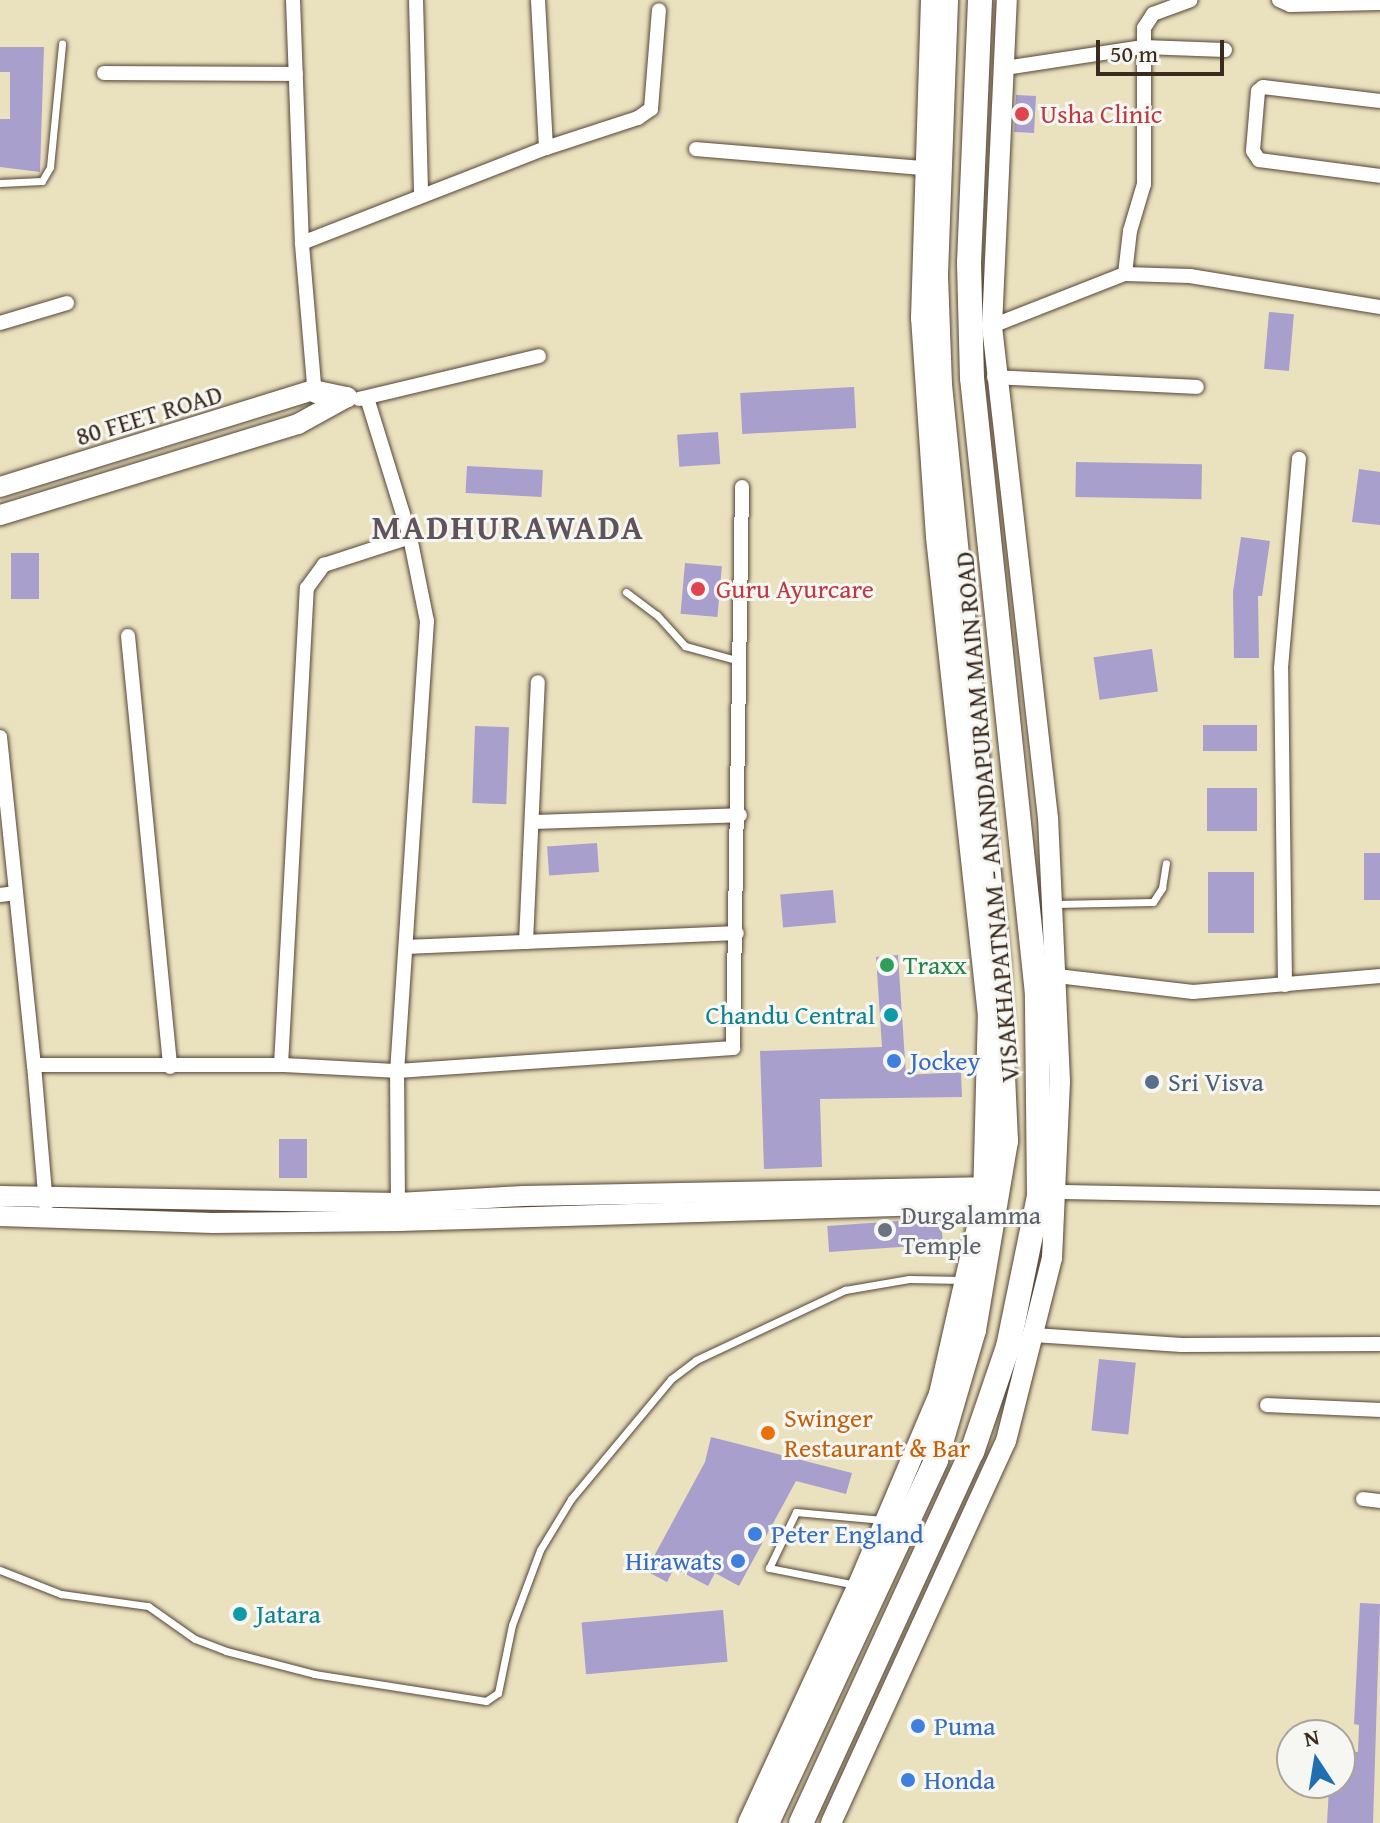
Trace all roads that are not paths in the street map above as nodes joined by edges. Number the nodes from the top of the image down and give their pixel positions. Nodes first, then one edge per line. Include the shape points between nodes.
1 (293, 0) edge
2 (416, 0) edge
3 (538, 0) edge
4 (931, 0) edge
5 (946, 0) edge
6 (980, 0) edge
7 (1007, 0) edge
8 (1191, 0) edge
9 (1279, 0) edge
10 (1380, 3) edge
11 (659, 10) dead end
12 (62, 44) dead end
13 (1143, 47) junction
14 (1225, 50) dead end
15 (1005, 68) junction
16 (104, 73) dead end
17 (296, 74) junction
18 (1380, 101) edge
19 (546, 148) junction
20 (696, 149) dead end
21 (924, 168) junction
22 (1380, 176) edge
23 (0, 183) edge
24 (421, 195) junction
25 (302, 243) junction
26 (1125, 274) junction
27 (67, 303) dead end
28 (1380, 307) edge
29 (0, 323) edge
30 (992, 326) junction
31 (539, 356) dead end
32 (994, 377) junction
33 (1197, 387) dead end
34 (313, 390) junction
35 (347, 397) junction
36 (368, 401) junction
37 (319, 412) junction
38 (1299, 459) dead end
39 (0, 487) edge
40 (742, 487) dead end
41 (0, 515) edge
42 (410, 537) junction
43 (626, 592) dead end
44 (128, 636) dead end
45 (741, 661) junction
46 (538, 682) dead end
47 (0, 737) edge
48 (740, 815) junction
49 (533, 822) junction
50 (1166, 863) dead end
51 (16, 893) junction
52 (0, 895) edge
53 (1053, 904) junction
54 (737, 933) junction
55 (526, 942) junction
56 (406, 947) junction
57 (1057, 976) junction
58 (1380, 976) edge
59 (1285, 985) junction
60 (34, 1065) junction
61 (281, 1065) junction
62 (170, 1067) junction
63 (397, 1071) junction
64 (1057, 1192) junction
65 (992, 1194) junction
66 (0, 1196) edge
67 (45, 1197) junction
68 (1380, 1198) edge
69 (398, 1212) junction
70 (0, 1216) edge
71 (47, 1219) junction
72 (968, 1280) junction
73 (1034, 1335) junction
74 (1380, 1344) edge
75 (1267, 1405) dead end
76 (1380, 1410) edge
77 (1363, 1499) dead end
78 (1380, 1501) edge
79 (886, 1520) junction
80 (0, 1570) edge
81 (858, 1585) junction
82 (748, 1823) edge
83 (767, 1823) edge
84 (801, 1823) edge
85 (831, 1823) edge

1 - 17 street
2 - 24 street
3 - 19 street
4 - 21 street
5 - 65 main road, VISAKHAPATNAM - ANANDAPURAM MAIN ROAD via 936,274 940,385 998,964 1006,1141
6 - 84 main road, VISAKHAPATNAM - ANANDAPURAM MAIN ROAD via 969,263 972,378 1037,994 1039,1196 1008,1347 972,1452
7 - 15 street
8 - 13 street via 1149,17
9 - 10 street via 1290,5
11 - 19 street via 651,109
12 - 23 lane via 50,167 42,181
13 - 14 street
13 - 15 street
13 - 26 street via 1144,184
15 - 30 street
16 - 17 street
17 - 25 street
18 - 22 street via 1263,87 1258,91 1253,151 1259,160
19 - 24 street
20 - 21 street
21 - 65 street via 921,318 936,537 988,1016
24 - 25 street
25 - 34 street
26 - 28 street via 1190,276
26 - 30 street
27 - 29 street
30 - 32 street
31 - 36 street
32 - 33 street
32 - 53 street via 1048,818
34 - 35 street
34 - 37 street
34 - 39 street, 80 FEET ROAD
35 - 36 street
35 - 37 street
36 - 42 street
37 - 41 street via 298,424
38 - 59 street via 1281,668
40 - 45 street
42 - 56 street via 427,621
42 - 61 street via 324,565 307,588
43 - 45 lane via 685,646
44 - 62 street
45 - 48 street
46 - 49 street
47 - 51 street
48 - 49 street
48 - 54 street
49 - 55 street
50 - 53 lane via 1162,888 1153,902
51 - 52 street
51 - 60 street
53 - 57 street
54 - 55 street
54 - 63 street via 733,1048
55 - 56 street
56 - 63 street
57 - 59 street via 1193,992
57 - 64 street
58 - 59 street
60 - 62 street
60 - 67 street
61 - 62 street
61 - 63 street
63 - 69 street
64 - 68 street
64 - 73 street via 1052,1258
65 - 69 street via 628,1218
65 - 72 street
65 - 83 main road, VISAKHAPATNAM - ANANDAPURAM MAIN ROAD via 974,1330 936,1460
66 - 67 street
67 - 69 street
67 - 71 street
69 - 71 street
70 - 71 street
72 - 79 street via 939,1394
72 - 80 lane via 909,1279 845,1290 737,1339 671,1379 579,1488 540,1550 512,1625 498,1693 486,1701 314,1674 226,1651 195,1639 148,1606 61,1594
73 - 74 street via 1182,1345
73 - 85 street via 1000,1455
75 - 76 street
77 - 78 street
79 - 81 street
79 - 81 lane via 796,1512 769,1568
81 - 82 street

